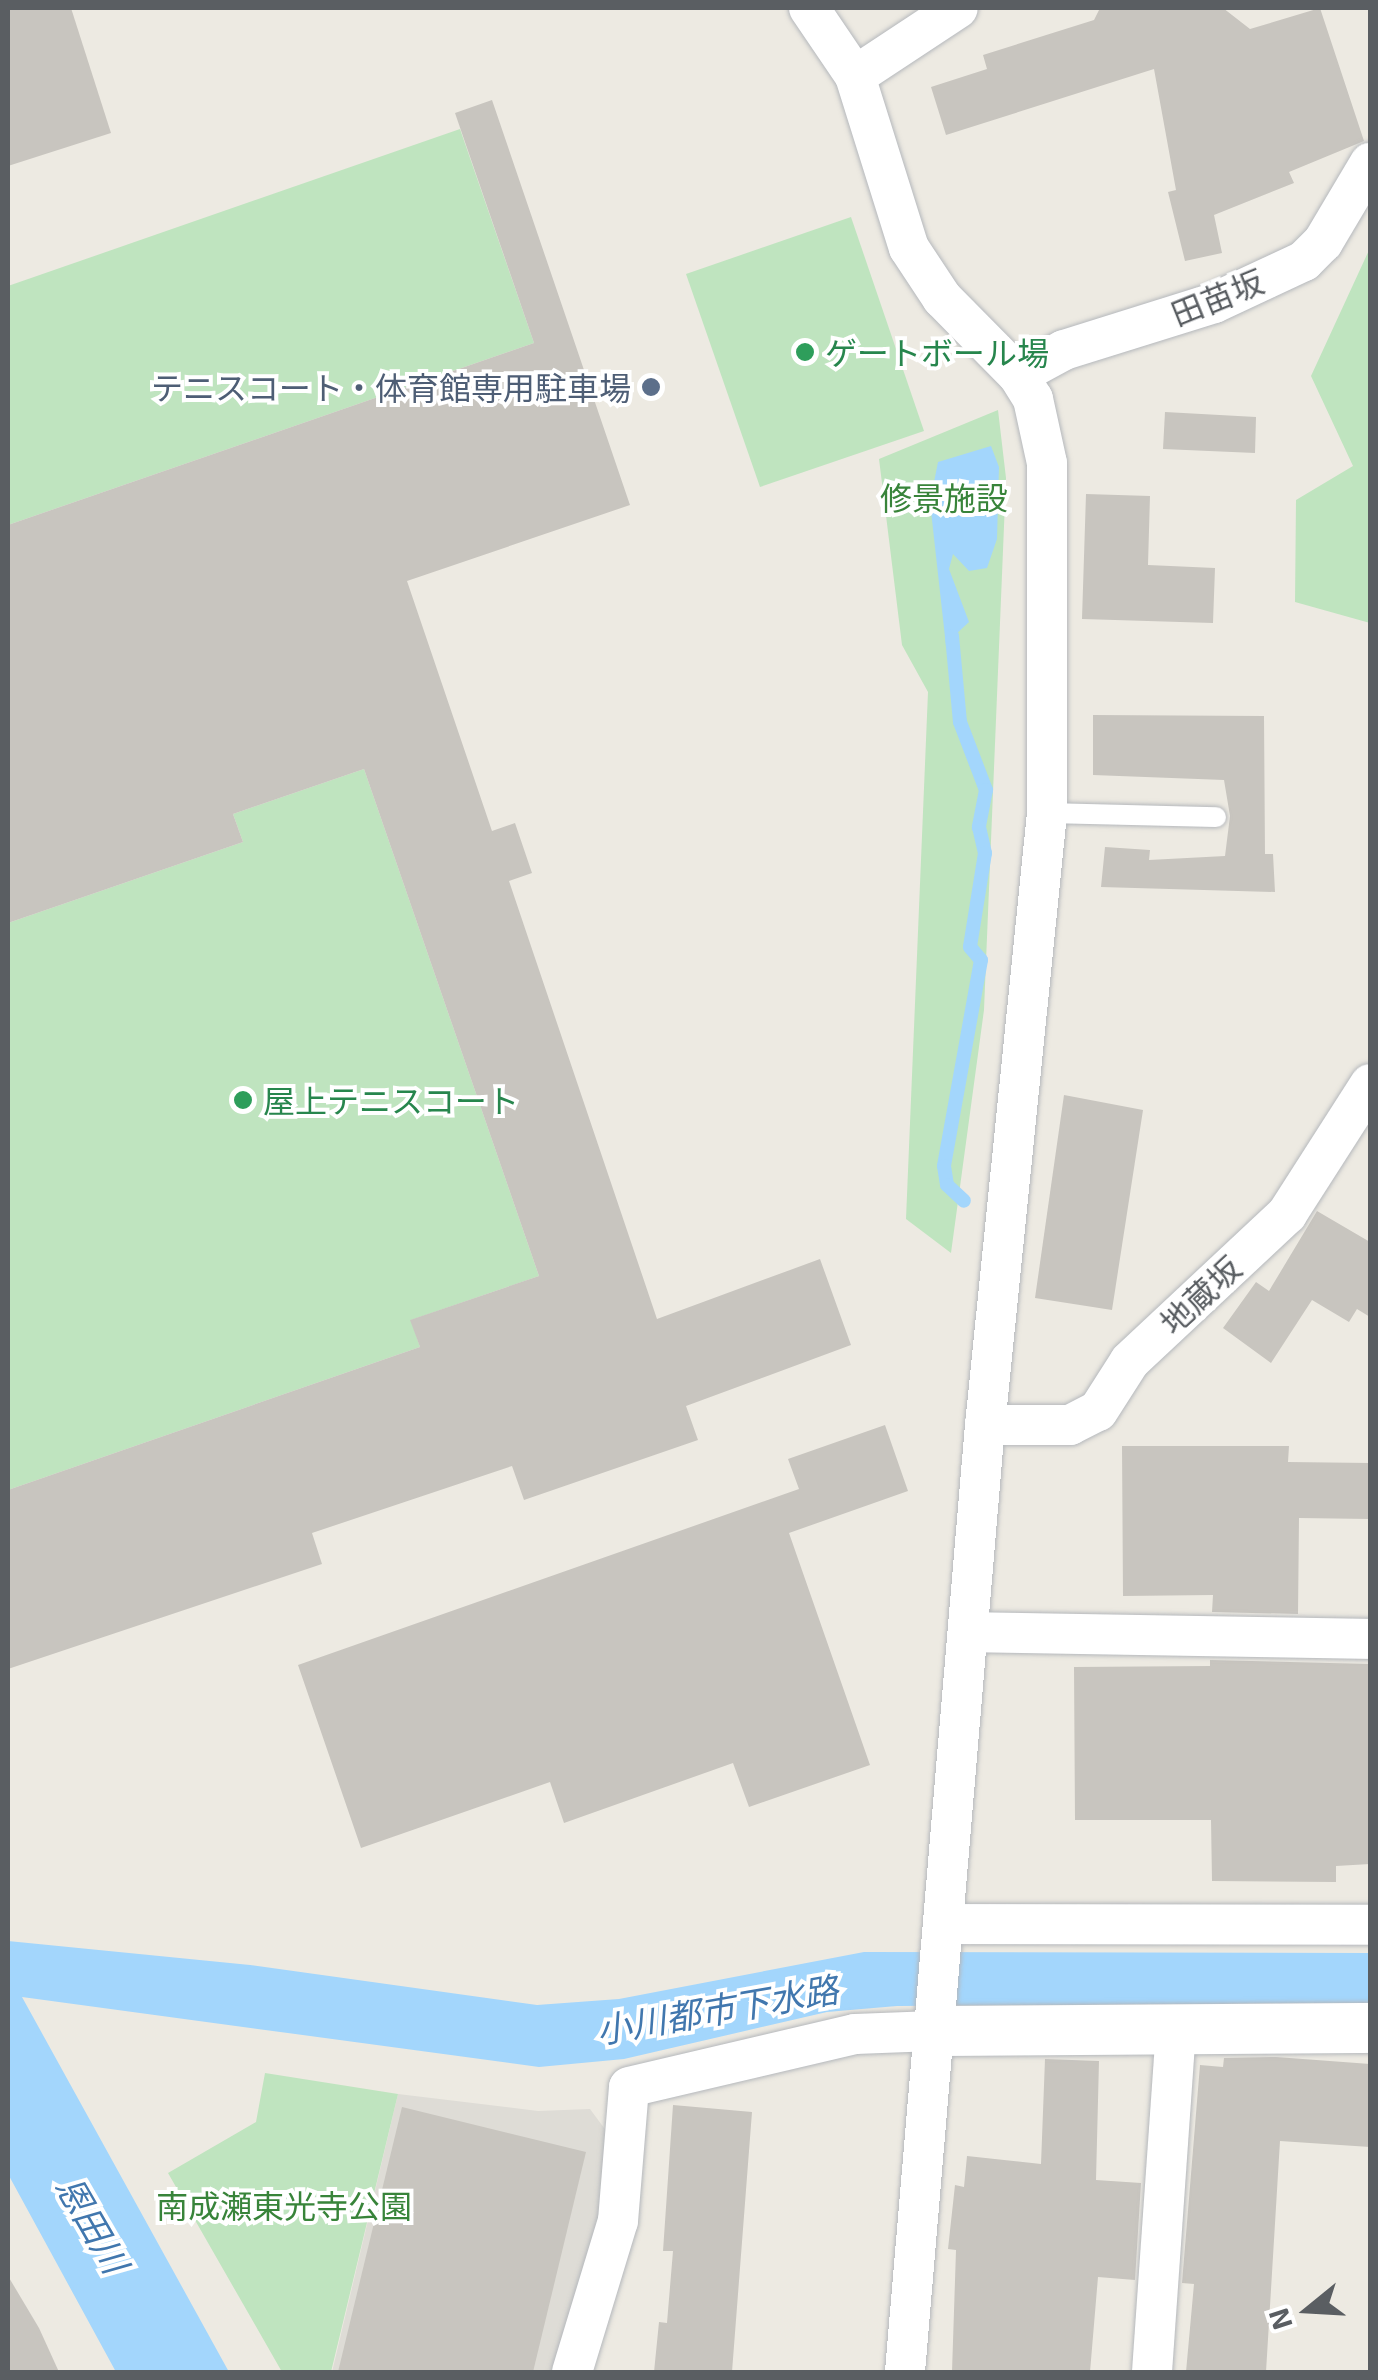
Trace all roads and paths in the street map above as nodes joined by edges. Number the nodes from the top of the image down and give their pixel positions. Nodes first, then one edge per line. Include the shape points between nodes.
1 (809, 8) edge
2 (958, 8) edge
3 (855, 76) junction
4 (1370, 162) edge
5 (1018, 375) junction
6 (1047, 813) junction
7 (1216, 817) dead end
8 (1370, 1084) edge
9 (985, 1425) junction
10 (968, 1632) junction
11 (1370, 1639) edge
12 (1370, 1924) edge
13 (942, 1930) junction
14 (935, 2026) junction
15 (1176, 2028) junction
16 (1370, 2028) edge
17 (572, 2372) edge
18 (905, 2372) edge
19 (1152, 2372) edge

1 - 3 street
2 - 3 street
3 - 5 street via 909,248 942,298
4 - 5 street, 田苗坂 via 1323,242 1304,261 1214,303 1064,350
5 - 6 street via 1034,399 1046,462
6 - 7 lane
6 - 9 street
8 - 9 street, 地蔵坂 via 1286,1214 1130,1361 1098,1412 1070,1425
9 - 10 street
10 - 11 street
10 - 13 street
12 - 13 street
13 - 14 street
14 - 15 street
14 - 17 street via 855,2034 629,2087 618,2221
14 - 18 street
15 - 16 street
15 - 19 street

